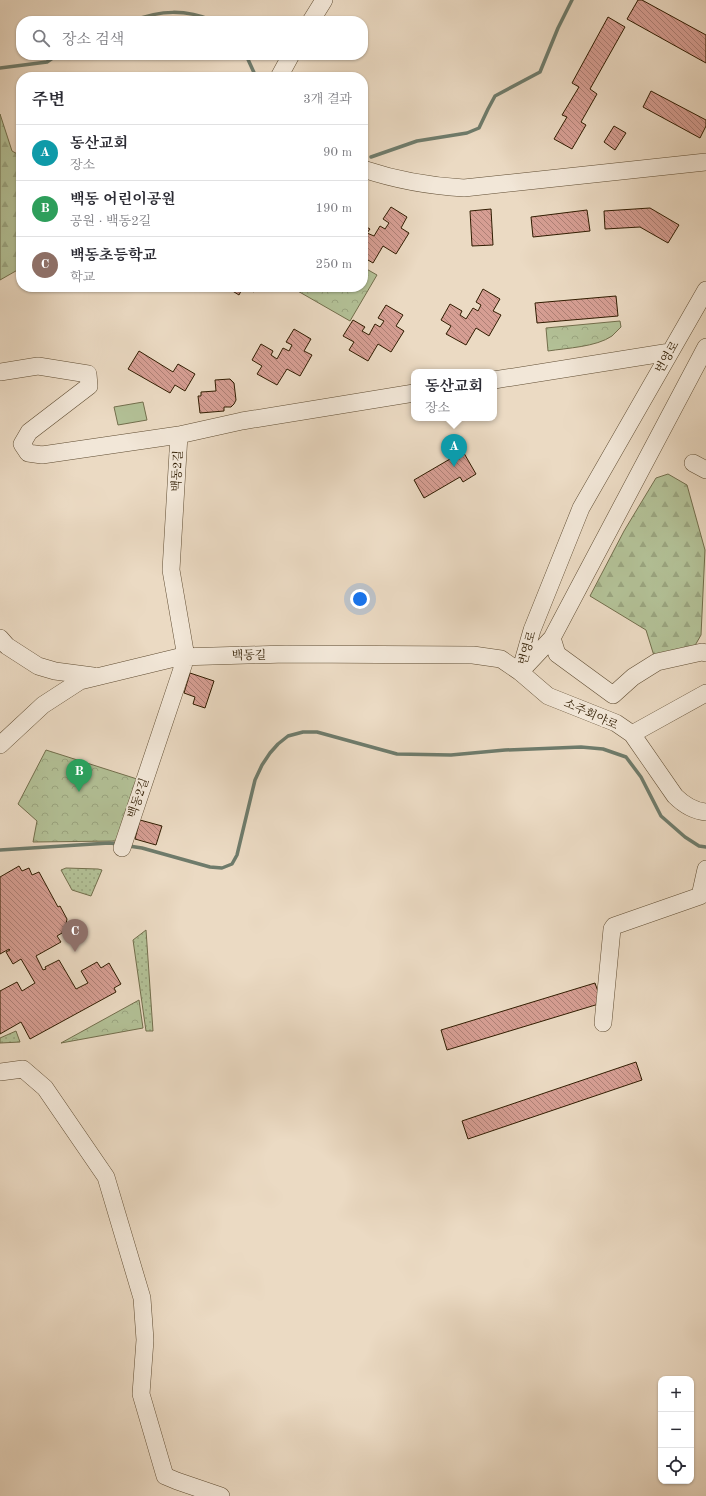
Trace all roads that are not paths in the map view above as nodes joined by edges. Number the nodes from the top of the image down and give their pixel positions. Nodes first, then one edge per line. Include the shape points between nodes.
1 (324, 0) edge
2 (314, 16) edge
3 (288, 60) edge
4 (281, 72) edge
5 (706, 162) edge
6 (368, 171) edge
7 (706, 290) edge
8 (706, 347) edge
9 (670, 352) junction
10 (0, 372) edge
11 (497, 380) edge
12 (411, 393) edge
13 (179, 435) junction
14 (559, 563) junction
15 (585, 577) junction
16 (552, 638) junction
17 (0, 639) edge
18 (704, 652) edge
19 (186, 657) junction
20 (520, 672) junction
21 (98, 676) junction
22 (706, 693) edge
23 (632, 734) junction
24 (0, 746) edge
25 (706, 812) edge
26 (122, 848) dead end
27 (706, 871) edge
28 (603, 1024) dead end
29 (0, 1072) edge
30 (221, 1496) edge

1 - 2 street
3 - 4 street
5 - 6 street via 464,188 435,187
7 - 9 street, 번영로
8 - 15 street, 번영로
9 - 11 street
9 - 14 street, 번영로 via 581,508
10 - 13 street, 백동2길 via 38,366 88,374 89,386 29,432 22,444 28,453 42,455
12 - 13 street via 242,421
13 - 19 street, 백동2길 via 171,570
14 - 15 street via 566,576 576,579
14 - 20 street, 번영로 via 532,630
15 - 16 street, 번영로
16 - 18 street via 557,654 613,695 657,662
16 - 20 street, 번영로
17 - 21 street via 38,666
19 - 20 street, 백동길 via 286,654 473,655 500,659
19 - 21 street, 백동길
19 - 26 street, 백동2길
20 - 23 street, 소주회야로 via 548,696 616,723
21 - 24 street, 백동길 via 80,681 43,705
22 - 23 street
23 - 25 street, 소주회야로 via 675,796 691,808
27 - 28 street via 700,896 614,926
29 - 30 street via 23,1069 44,1088 106,1177 142,1298 145,1340 141,1394 165,1476

